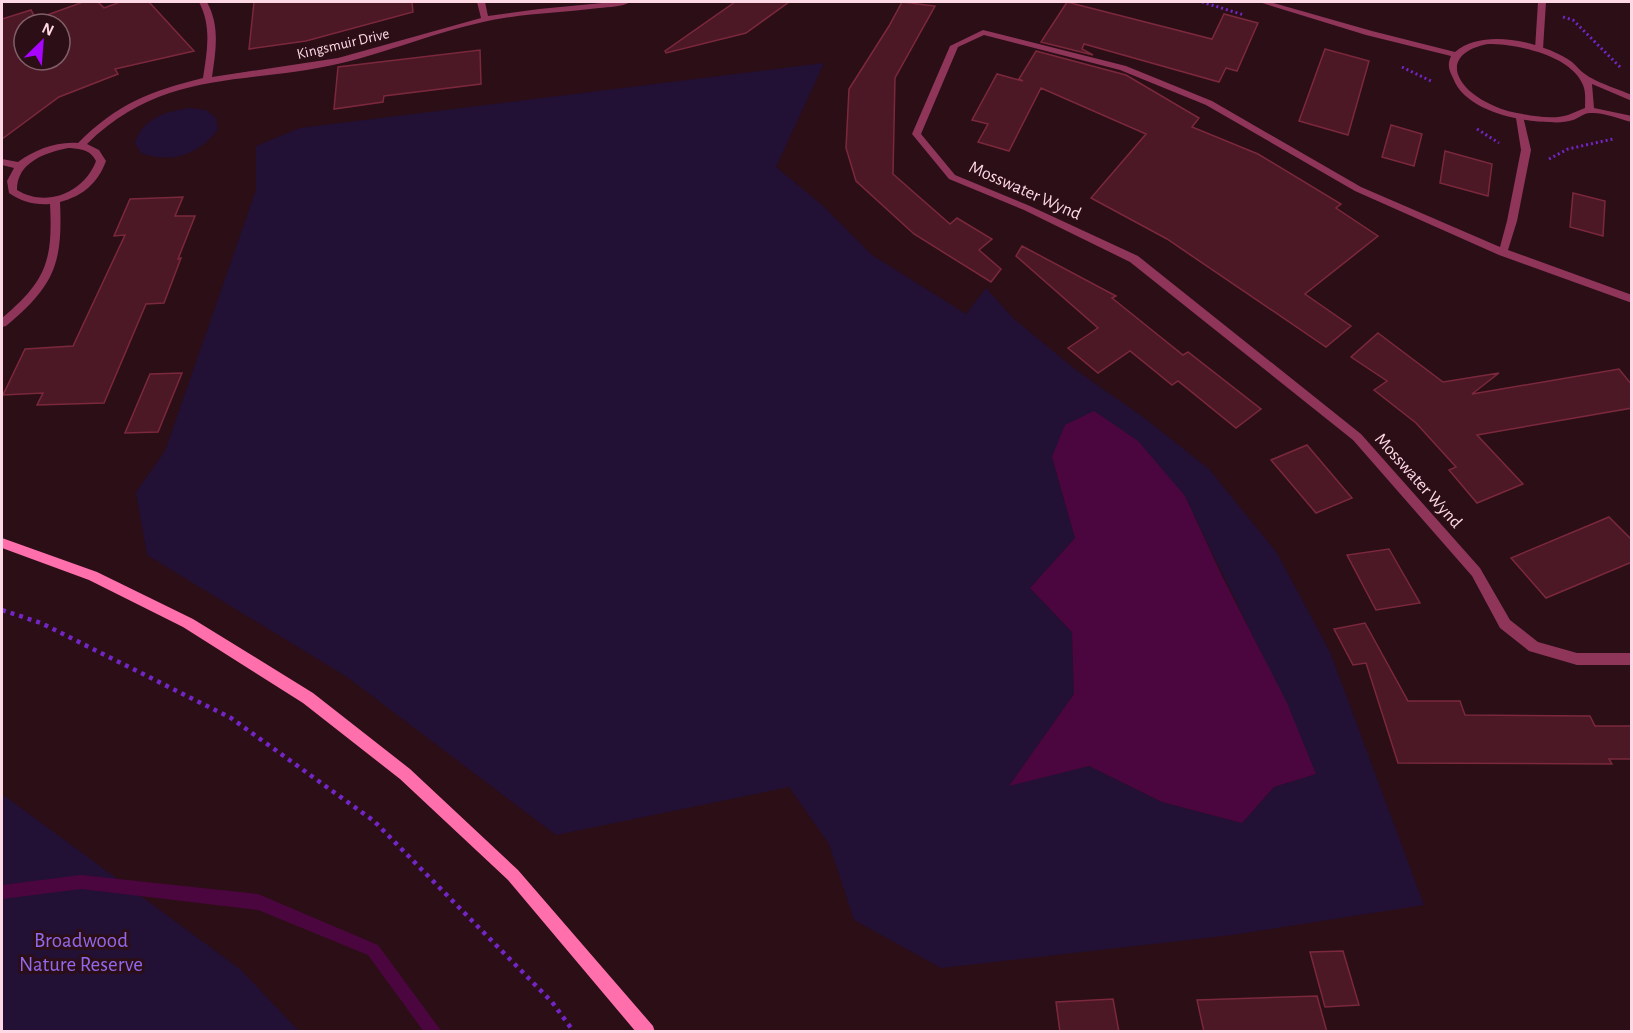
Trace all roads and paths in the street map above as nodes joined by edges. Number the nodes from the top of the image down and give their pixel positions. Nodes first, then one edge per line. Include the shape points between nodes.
1 (203, 2) edge
2 (481, 2) edge
3 (626, 2) edge
4 (1202, 2) edge
5 (1263, 2) edge
6 (1542, 2) edge
7 (1247, 16) dead end
8 (485, 19) junction
9 (1539, 49) junction
10 (1456, 55) junction
11 (1394, 64) dead end
12 (1582, 77) junction
13 (207, 79) junction
14 (1442, 87) dead end
15 (1632, 98) edge
16 (1590, 110) junction
17 (1520, 118) junction
18 (1632, 119) edge
19 (1477, 129) dead end
20 (1622, 139) dead end
21 (80, 146) junction
22 (1524, 159) junction
23 (2, 162) edge
24 (20, 166) junction
25 (56, 199) junction
26 (1503, 252) junction
27 (1632, 299) edge
28 (2, 323) edge
29 (2, 543) edge
30 (2, 610) edge
31 (1632, 659) edge
32 (574, 1032) edge
33 (647, 1032) edge

1 - 13 street via 212,18 214,35
2 - 8 street
3 - 8 street, Kingsmuir Drive
4 - 7 path
5 - 10 street
6 - 9 street
8 - 13 street, Kingsmuir Drive via 338,60
9 - 10 street via 1508,42 1481,42
9 - 12 street via 1570,65
10 - 17 street via 1452,63 1454,76 1464,90 1483,104
11 - 14 path
12 - 15 street
12 - 16 street via 1587,83
13 - 21 street, Kingsmuir Drive via 161,92 125,109
16 - 17 street via 1569,119
16 - 18 street
17 - 22 street
19 - 22 path
20 - 22 path via 1568,149 1542,162
21 - 24 street via 42,152
21 - 25 street via 98,154 100,170 84,187
22 - 26 street
23 - 24 street
24 - 25 street via 10,183 18,197
25 - 28 street via 58,239 45,281 32,298
26 - 27 street, Mosswater Wynd
26 - 31 street, Mosswater Wynd via 1358,189 1209,103 1123,68 983,32 954,46 916,134 952,177 1134,259 1357,437 1476,572 1505,624 1534,647 1577,659
29 - 33 main road via 93,576 188,622 308,698 405,774 513,875
30 - 32 path via 41,623 231,718 374,821 552,1002

